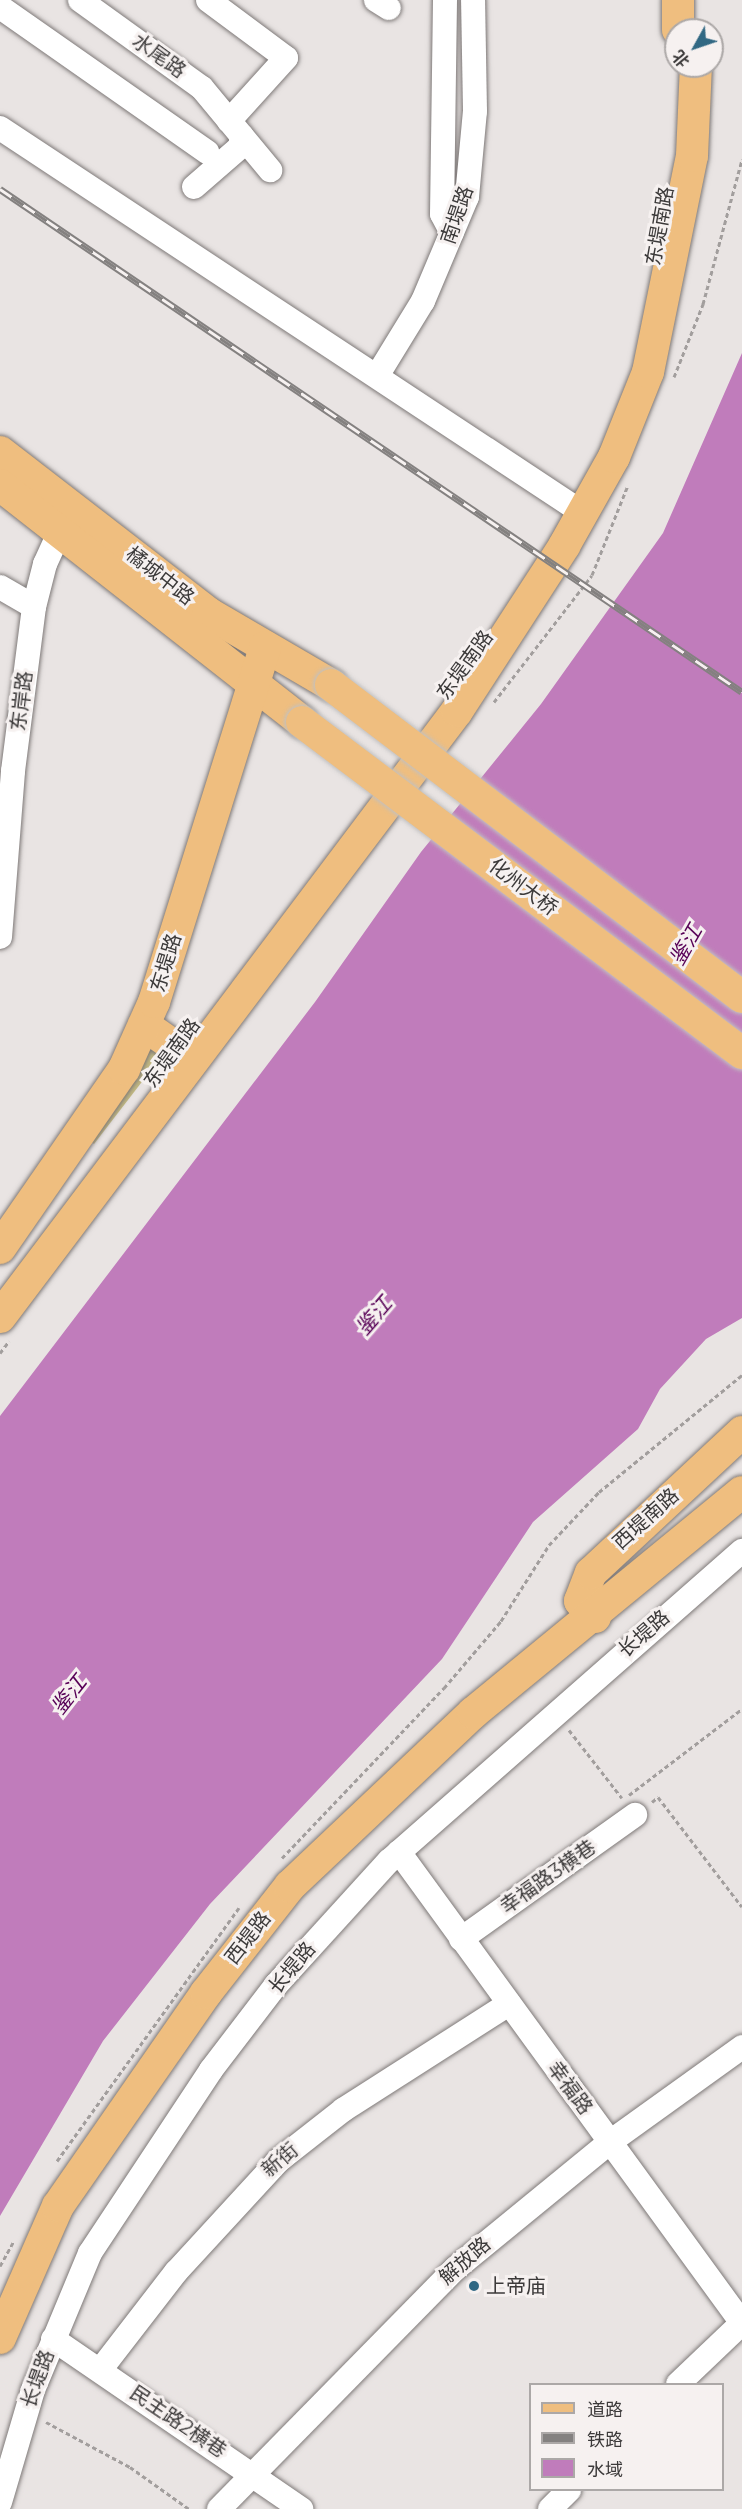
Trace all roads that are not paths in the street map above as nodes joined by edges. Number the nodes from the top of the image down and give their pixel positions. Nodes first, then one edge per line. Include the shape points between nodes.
1 (80, 0) edge
2 (208, 0) edge
3 (445, 0) edge
4 (473, 0) edge
5 (678, 0) edge
6 (698, 0) edge
7 (0, 7) edge
8 (678, 18) edge
9 (698, 18) edge
10 (676, 78) edge
11 (695, 78) edge
12 (0, 128) edge
13 (235, 128) junction
14 (207, 152) dead end
15 (270, 170) dead end
16 (194, 187) dead end
17 (452, 233) junction
18 (377, 376) junction
19 (0, 452) edge
20 (0, 485) edge
21 (574, 507) junction
22 (65, 519) junction
23 (0, 587) edge
24 (34, 607) junction
25 (257, 642) junction
26 (245, 677) junction
27 (302, 722) joint
28 (7, 761) edge
29 (5, 805) edge
30 (0, 937) edge
31 (742, 997) edge
32 (144, 1025) junction
33 (175, 1047) junction
34 (742, 1053) edge
35 (36, 1182) junction
36 (90, 1182) junction
37 (0, 1215) edge
38 (0, 1248) edge
39 (0, 1317) edge
40 (742, 1432) edge
41 (742, 1492) edge
42 (742, 1551) edge
43 (595, 1617) junction
44 (629, 1807) road end
45 (399, 1852) junction
46 (461, 1939) junction
47 (509, 2004) junction
48 (742, 2047) edge
49 (610, 2142) junction
50 (742, 2323) edge
51 (0, 2338) edge
52 (53, 2339) junction
53 (101, 2369) junction
54 (680, 2383) edge
55 (252, 2473) junction
56 (0, 2502) edge
57 (219, 2509) edge
58 (301, 2509) edge

1 - 13 street, 水尾路 via 186,74
2 - 13 street via 285,55
3 - 17 street via 442,214
4 - 17 street, 南堤路 via 471,166 467,197
5 - 8 main road
6 - 9 main road
7 - 14 street
10 - 21 main road, 东堤南路 via 673,154 629,366
11 - 21 main road, 东堤南路 via 692,156 648,372 614,457
12 - 18 street
13 - 15 street, 水尾路
13 - 16 street via 240,147
17 - 18 street, 南堤路 via 406,333
18 - 21 street
19 - 22 main road, 橘城中路
20 - 22 main road, 橘城中路
21 - 33 main road, 东堤南路 via 441,699
21 - 36 main road, 东堤南路 via 511,634 457,711
22 - 24 street, 东岸路
22 - 25 main road, 橘城中路
22 - 26 main road, 橘城中路
23 - 24 street
24 - 28 street, 东岸路
25 - 26 main road, 东堤路
25 - 31 main road, 橘城中路, bridge via 330,685
26 - 27 main road, 橘城中路
26 - 32 main road, 东堤路
26 - 35 main road, 东堤路 via 135,995 86,1096
27 - 34 main road, 化州大桥, bridge
28 - 29 street, 东岸路
29 - 30 street, 东岸路
32 - 33 main road
32 - 35 main road, 东堤路 via 102,1107
33 - 36 main road, 东堤南路
35 - 36 main road
35 - 37 main road, 东堤路
35 - 38 main road, 东堤路
36 - 39 main road
40 - 43 main road, 西堤南路 via 591,1573 580,1601
41 - 43 main road, 西堤路
42 - 45 street, 长堤路
43 - 51 main road, 西堤路 via 473,1713 348,1827 271,1908 166,2048 58,2206
44 - 46 street, 幸福路3横巷
45 - 46 street, 幸福路
45 - 52 street, 长堤路 via 276,1985 211,2070 90,2253
46 - 47 street, 幸福路
47 - 49 street, 幸福路
47 - 53 street, 新街 via 343,2110 278,2161 199,2245
48 - 49 street, 解放路
49 - 50 street, 幸福路
49 - 55 street, 解放路 via 456,2268
50 - 54 street
52 - 53 street, 民主路2横巷
52 - 56 street, 长堤路
53 - 55 street, 民主路2横巷
55 - 57 street, 解放路
55 - 58 street, 民主路2横巷

